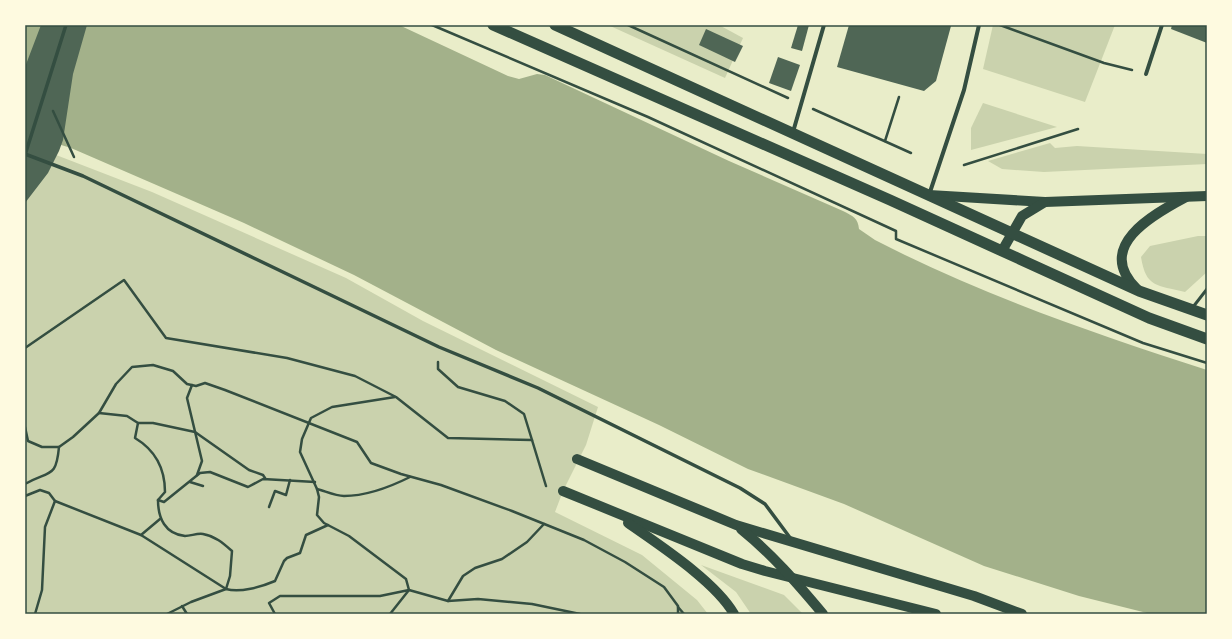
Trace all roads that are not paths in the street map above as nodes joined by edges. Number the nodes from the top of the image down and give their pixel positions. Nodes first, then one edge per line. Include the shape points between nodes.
1 (66, 25) edge
2 (494, 25) edge
3 (555, 25) edge
4 (824, 25) edge
5 (980, 25) edge
6 (1162, 25) edge
7 (1146, 74) road end
8 (792, 133) junction
9 (25, 154) edge
10 (929, 195) junction
11 (1188, 196) junction
12 (1207, 196) edge
13 (1045, 202) junction
14 (1011, 232) junction
15 (1002, 251) junction
16 (1207, 289) edge
17 (1139, 291) junction
18 (1191, 310) junction
19 (1207, 315) edge
20 (1207, 339) edge
21 (577, 459) dead end
22 (563, 491) dead end
23 (615, 513) junction
24 (736, 525) junction
25 (793, 542) junction
26 (794, 578) junction
27 (734, 614) edge
28 (823, 614) edge
29 (936, 614) edge
30 (1022, 614) edge

1 - 9 street
2 - 15 highway
3 - 8 highway
4 - 8 street
5 - 10 street via 964,90
6 - 7 street
8 - 10 highway
9 - 25 street via 83,176 439,347 538,388 740,488 764,504
10 - 13 main road
10 - 14 highway
11 - 12 main road
11 - 13 main road
11 - 17 main road via 1155,214 1130,236 1121,260 1126,279
13 - 14 main road via 1022,216
14 - 15 main road
14 - 17 highway
15 - 20 highway via 1149,318
16 - 18 lane
17 - 18 highway
18 - 19 highway
21 - 24 main road
22 - 23 main road
23 - 26 main road via 742,564
23 - 27 main road via 674,556 719,594
24 - 25 main road
24 - 26 main road via 762,546
25 - 30 main road via 974,596
26 - 28 main road
26 - 29 main road

